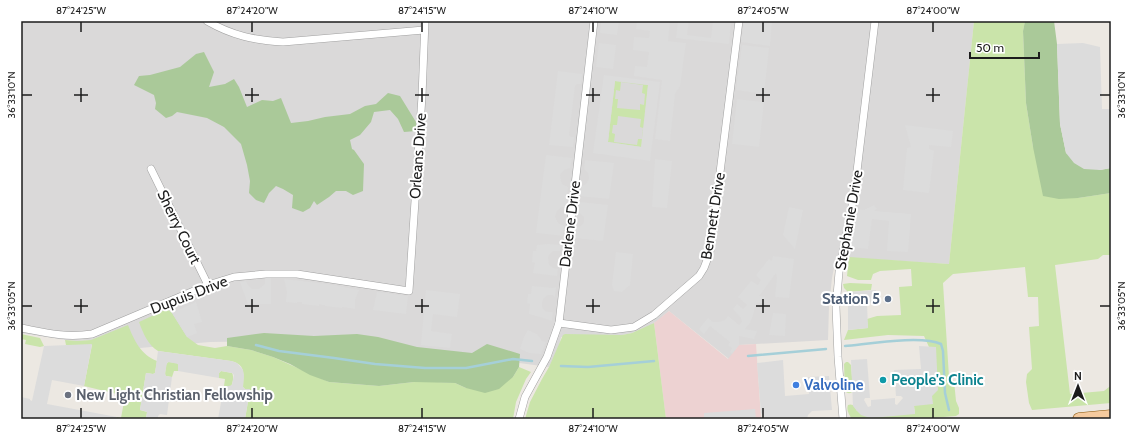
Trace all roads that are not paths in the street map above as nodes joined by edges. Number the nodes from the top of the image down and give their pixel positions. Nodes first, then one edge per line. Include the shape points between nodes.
1 (208, 21) edge
2 (425, 21) edge
3 (594, 21) edge
4 (739, 21) edge
5 (875, 21) edge
6 (424, 30) junction
7 (151, 169) dead end
8 (208, 285) junction
9 (409, 291) joint
10 (559, 323) junction
11 (21, 328) edge
12 (1111, 416) edge
13 (519, 419) edge
14 (843, 419) edge
15 (1078, 419) edge

1 - 6 street via 238,36 278,42
2 - 6 street, Orleans Drive
3 - 10 street, Darlene Drive
4 - 10 street, Bennett Drive via 710,252 704,268 699,276 654,315 634,327 610,330
5 - 14 street, Stephanie Drive via 854,196 836,307
6 - 9 street, Orleans Drive
7 - 8 street, Sherry Court
8 - 9 street, Dupuis Drive via 234,277 297,274
8 - 11 street, Dupuis Drive via 92,334 59,336
10 - 13 street, Darlene Drive via 547,357 525,397
12 - 15 main road

